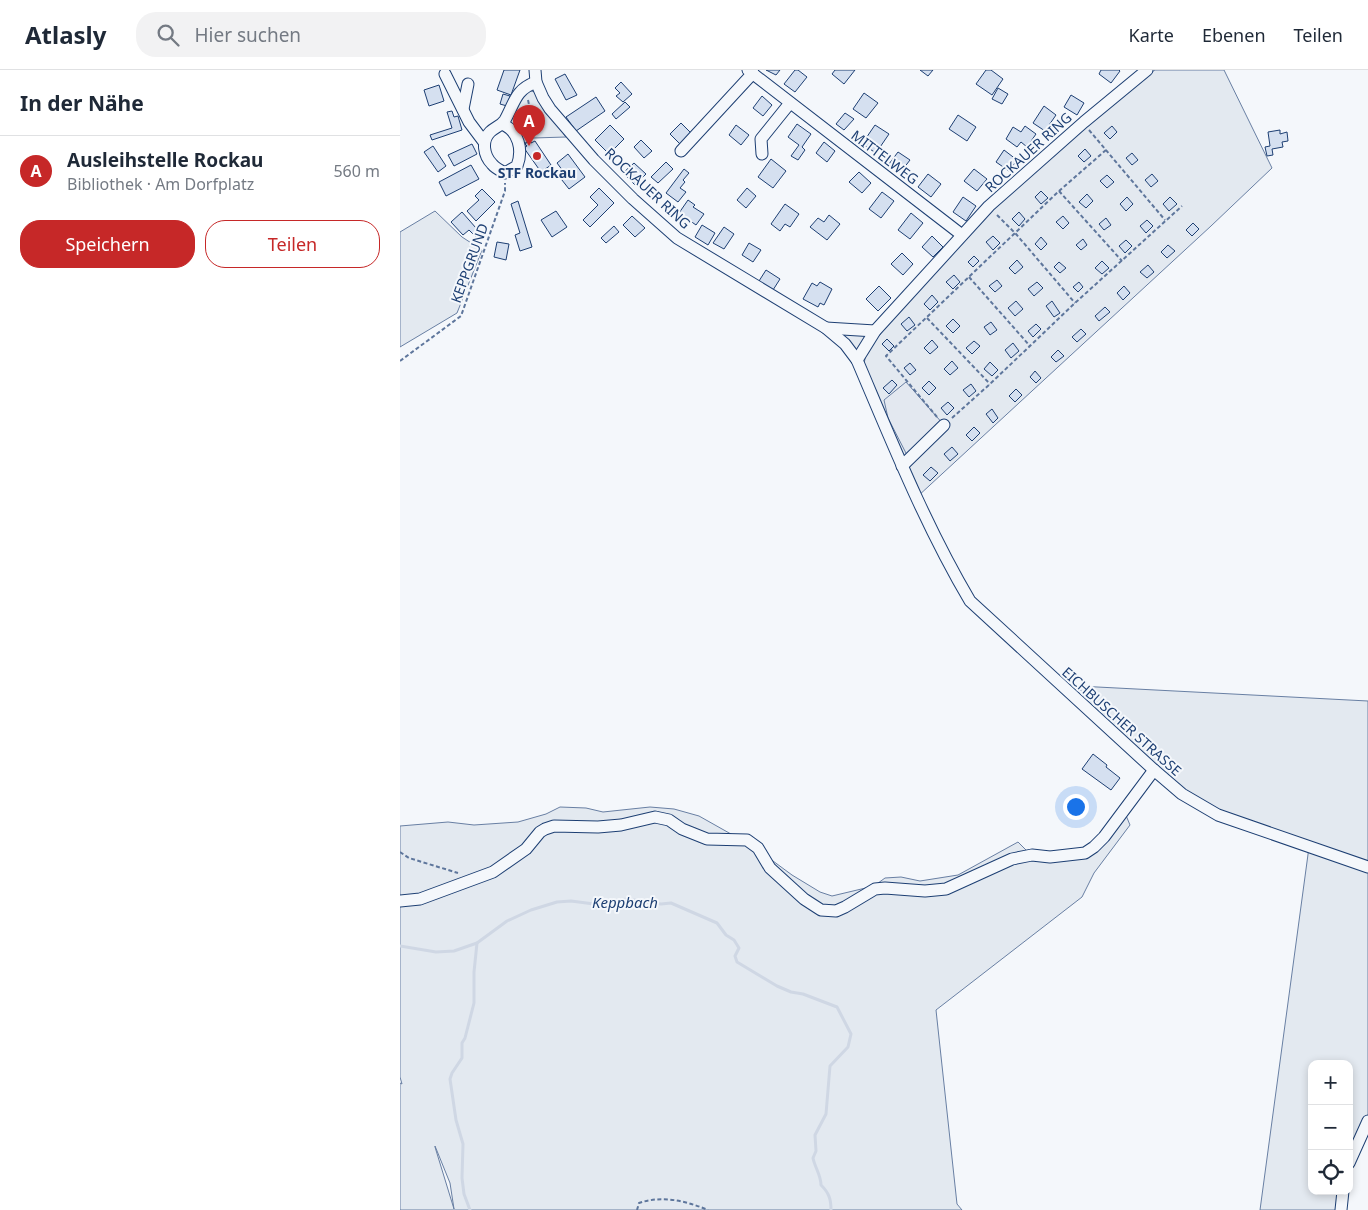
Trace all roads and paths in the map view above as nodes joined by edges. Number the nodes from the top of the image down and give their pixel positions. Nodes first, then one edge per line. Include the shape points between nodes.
1 (1147, 70) edge
2 (751, 72) edge
3 (445, 74) dead end
4 (533, 79) edge
5 (468, 84) dead end
6 (790, 104) junction
7 (463, 109) junction
8 (550, 109) junction
9 (1084, 122) junction
10 (502, 124) junction
11 (529, 134) junction
12 (518, 141) junction
13 (484, 142) junction
14 (1106, 150) junction
15 (681, 151) dead end
16 (762, 154) dead end
17 (505, 173) junction
18 (1059, 191) junction
19 (989, 206) junction
20 (1182, 206) dead end
21 (1165, 220) junction
22 (1016, 234) junction
23 (962, 235) junction
24 (1122, 262) junction
25 (970, 277) junction
26 (1075, 302) junction
27 (927, 318) junction
28 (826, 328) junction
29 (875, 331) junction
30 (1030, 346) junction
31 (857, 360) junction
32 (400, 361) edge
33 (990, 384) junction
34 (944, 425) junction
35 (902, 466) junction
36 (923, 512) joint
37 (1154, 770) junction
38 (400, 852) edge
39 (1368, 867) edge
40 (474, 878) junction
41 (400, 901) edge
42 (1368, 1121) edge
43 (1353, 1154) edge
44 (1343, 1195) edge
45 (637, 1210) edge
46 (708, 1210) edge
47 (1341, 1210) edge

1 - 9 street, ROCKAUER RING
2 - 6 street, MITTELWEG
2 - 15 street
3 - 7 street
4 - 8 street, ROCKAUER RING
4 - 10 street via 519,92
4 - 11 path via 528,100 532,114
5 - 7 street
6 - 16 street via 761,140
6 - 23 street, MITTELWEG
7 - 13 street
8 - 11 path
8 - 28 street, ROCKAUER RING via 594,160 677,238
9 - 14 path
9 - 19 street, ROCKAUER RING
10 - 12 street
10 - 13 street via 489,133
11 - 12 path
12 - 17 street via 521,156 517,166
13 - 17 street via 485,153 492,165
14 - 18 path
14 - 21 path
17 - 32 path, KEPPGRUND via 505,191 461,316
18 - 22 path
18 - 24 path
19 - 22 path
19 - 23 street, ROCKAUER RING
20 - 21 path
21 - 24 path
22 - 25 path
22 - 26 path
23 - 29 street, ROCKAUER RING
24 - 26 path
25 - 27 path
25 - 30 path
26 - 30 path
27 - 33 path
27 - 34 path via 886,356
28 - 29 street, ROCKAUER RING
28 - 31 street, ROCKAUER RING via 845,344
29 - 31 street, ROCKAUER RING
30 - 33 path
31 - 35 street, ROCKAUER RING
33 - 34 path
34 - 35 street
35 - 36 street, ROCKAUER RING
36 - 37 street, EICHBUSCHER STRASSE via 970,601
37 - 39 street, EICHBUSCHER STRASSE via 1182,794 1218,815
37 - 40 street via 1104,837 1085,853 1012,859 946,888 875,890 836,911 821,910 804,899 770,868 758,848 747,840 706,839 669,820 654,817 621,825 554,826 545,829 526,849 493,872
38 - 40 path via 409,858
40 - 41 street via 420,898
42 - 43 street
44 - 47 street
45 - 46 path via 639,1203 652,1198 687,1201

